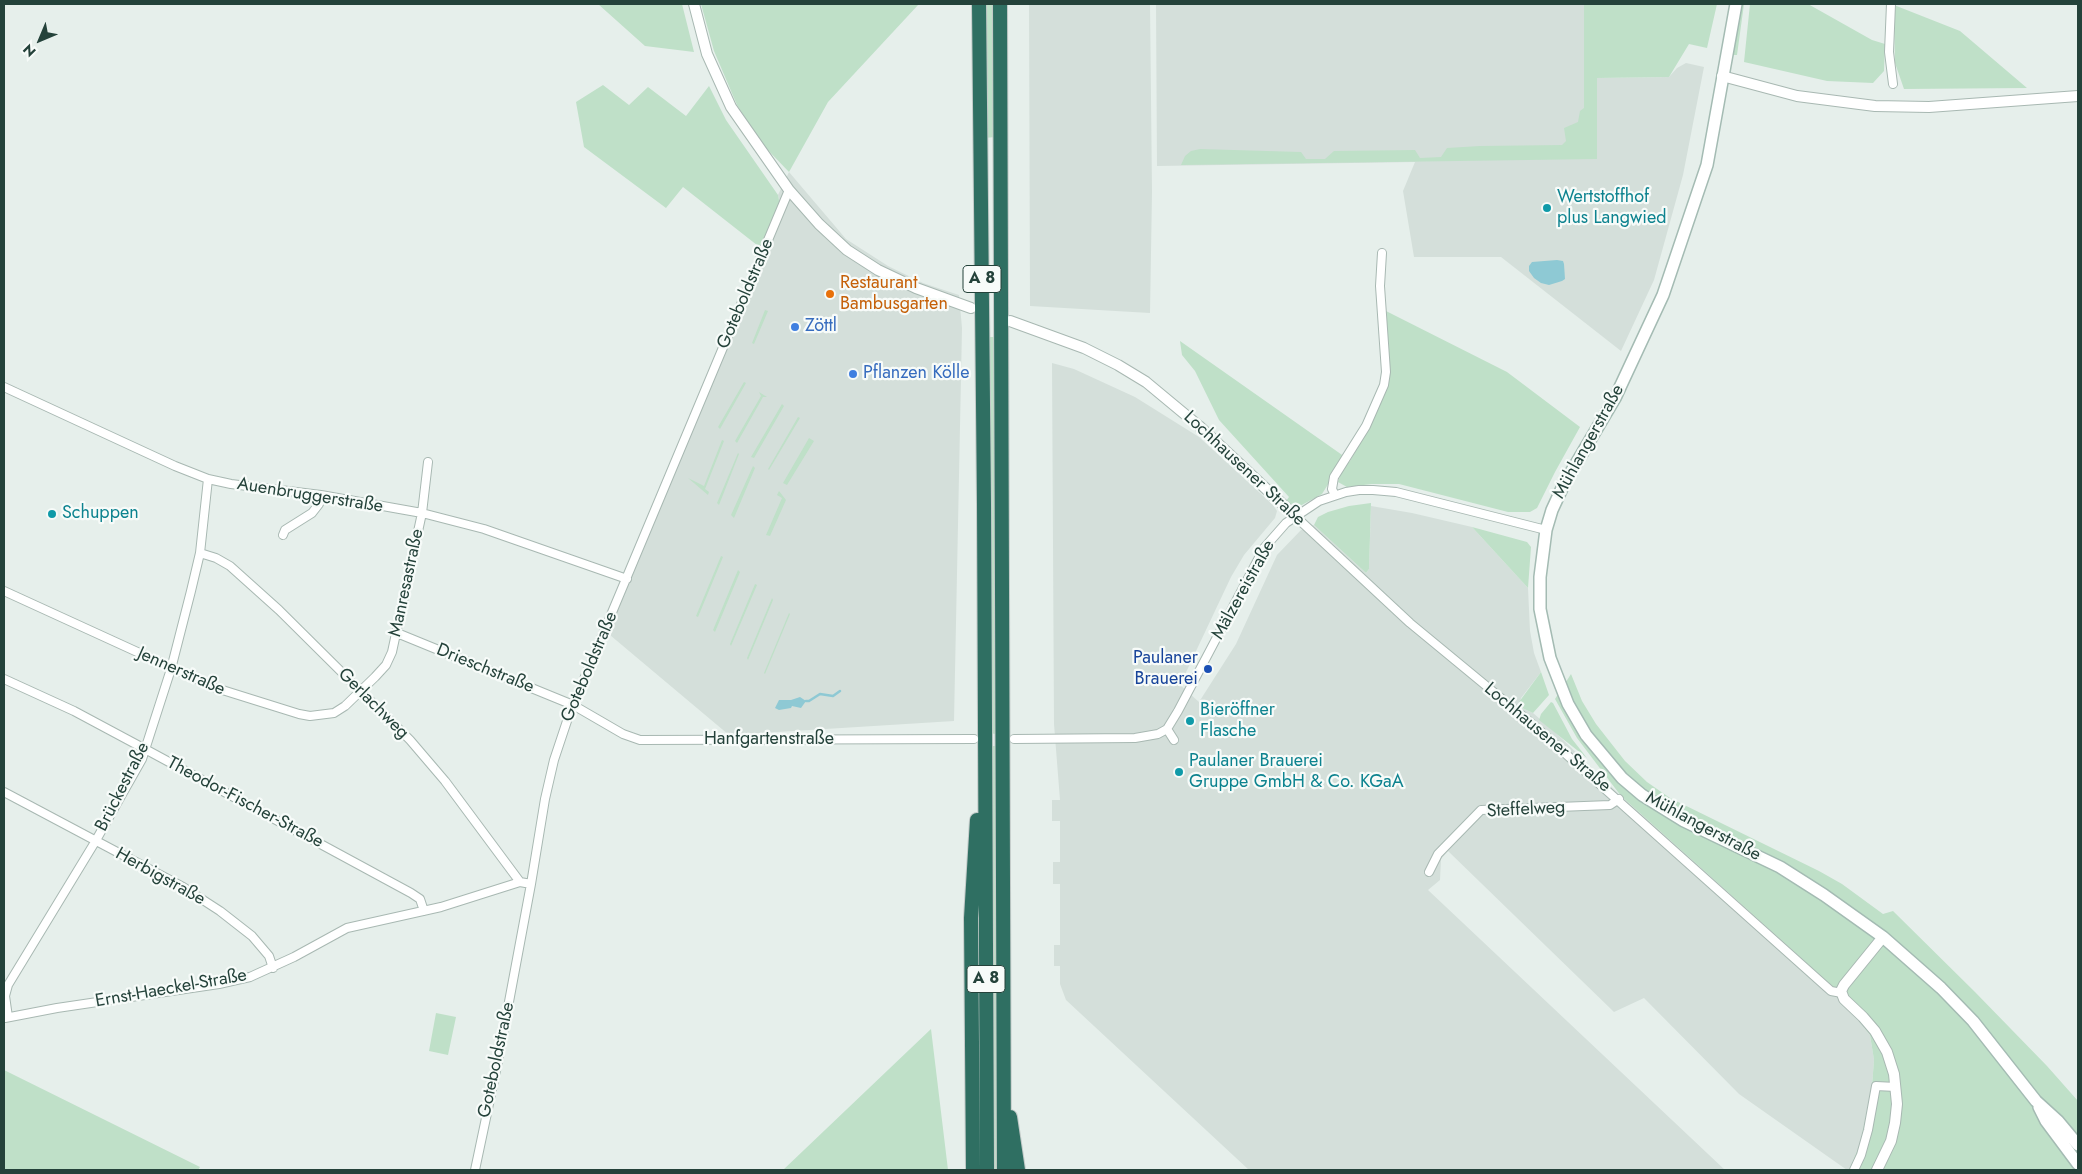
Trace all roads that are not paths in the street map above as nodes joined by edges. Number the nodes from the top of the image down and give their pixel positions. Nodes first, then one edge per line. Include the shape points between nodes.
1 (694, 4) edge
2 (979, 4) edge
3 (1000, 4) edge
4 (1736, 4) edge
5 (1891, 4) edge
6 (1722, 76) junction
7 (1893, 84) dead end
8 (2078, 96) edge
9 (789, 190) junction
10 (1382, 253) dead end
11 (971, 308) dead end
12 (1010, 321) dead end
13 (4, 387) edge
14 (428, 462) dead end
15 (208, 479) junction
16 (321, 495) junction
17 (1335, 495) junction
18 (422, 513) junction
19 (1295, 516) junction
20 (1546, 530) junction
21 (283, 535) dead end
22 (200, 553) junction
23 (627, 579) junction
24 (4, 591) edge
25 (397, 633) junction
26 (171, 670) junction
27 (4, 679) edge
28 (360, 692) junction
29 (573, 705) junction
30 (1167, 729) junction
31 (974, 739) dead end
32 (1014, 739) dead end
33 (1174, 740) dead end
34 (145, 748) junction
35 (985, 789) junction
36 (4, 792) edge
37 (1619, 800) junction
38 (95, 842) junction
39 (1429, 872) dead end
40 (520, 882) junction
41 (531, 884) junction
42 (424, 911) junction
43 (1883, 937) junction
44 (273, 968) junction
45 (1842, 993) junction
46 (6, 1018) edge
47 (1004, 1086) junction
48 (1896, 1087) junction
49 (2036, 1101) junction
50 (2078, 1145) edge
51 (972, 1150) junction
52 (2078, 1164) edge
53 (475, 1170) edge
54 (966, 1170) edge
55 (972, 1170) edge
56 (987, 1170) edge
57 (1004, 1170) edge
58 (1018, 1170) edge
59 (1854, 1170) edge
60 (1878, 1170) edge

1 - 9 street via 707,54 731,107
2 - 35 highway, A 8
3 - 47 highway, A 8
4 - 6 main road, Mühlangerstraße
5 - 7 street via 1889,52
6 - 8 street via 1797,96 1875,106 1929,107
6 - 20 main road, Mühlangerstraße via 1707,165 1663,295 1614,398 1564,484
9 - 11 street via 834,239 860,259 896,279
9 - 23 street, Goteboldstraße
10 - 17 street via 1380,286 1384,384 1372,415 1334,477 1332,489
12 - 19 street, Lochhausener Straße via 1084,348 1146,382 1199,426
13 - 15 street, Auenbruggerstraße
14 - 18 street, Manresastraße
15 - 16 street, Auenbruggerstraße
15 - 22 street, Brückestraße
16 - 18 street, Auenbruggerstraße
16 - 21 street via 312,513 285,530
17 - 19 street, Mälzereistraße
17 - 20 street, Mälzereistraße via 1373,490 1396,492
18 - 23 street, Auenbruggerstraße via 484,529
18 - 25 street, Manresastraße
19 - 30 street, Mälzereistraße via 1276,532 1264,548
19 - 37 street, Lochhausener Straße via 1410,623
20 - 43 main road, Mühlangerstraße via 1540,609 1550,658 1568,704 1603,757 1642,795 1662,809 1780,867
22 - 26 street, Brückestraße
22 - 28 street, Gerlachweg via 216,558 237,572
23 - 29 street, Goteboldstraße
24 - 26 street, Jennerstraße
25 - 28 street, Manresastraße via 386,665
25 - 29 street, Drieschstraße
26 - 28 street, Jennerstraße via 224,691 310,716 334,713
26 - 34 street, Brückestraße
27 - 34 street, Theodor-Fischer-Straße
28 - 40 street, Gerlachweg via 433,766
29 - 31 street, Hanfgartenstraße via 623,734 640,740
29 - 41 street, Goteboldstraße via 554,760
30 - 32 street via 1152,736 1135,738
30 - 33 street
34 - 38 street, Brückestraße
34 - 42 street, Theodor-Fischer-Straße via 411,893 420,899
35 - 51 highway via 979,802 971,909
35 - 56 highway, A 8
36 - 38 street, Herbigstraße
37 - 39 street, Steffelweg via 1610,805 1481,810 1438,854
37 - 45 street, Lochhausener Straße via 1831,991
38 - 44 street, Herbigstraße via 183,887 220,911 261,944
38 - 46 street, Brückestraße via 8,985
40 - 41 street, Ernst-Haeckel-Straße
40 - 42 street, Ernst-Haeckel-Straße
41 - 53 street, Goteboldstraße
42 - 44 street, Ernst-Haeckel-Straße via 347,928
43 - 45 street via 1844,985
43 - 49 main road via 1941,988 1972,1021
44 - 46 street, Ernst-Haeckel-Straße via 219,984
45 - 48 street via 1882,1043 1890,1059
47 - 57 highway, A 8
47 - 58 highway
48 - 59 street via 1876,1086 1868,1130
48 - 60 street via 1891,1142
49 - 50 main road
49 - 52 main road via 2046,1121
51 - 54 highway via 966,1158
51 - 55 highway

